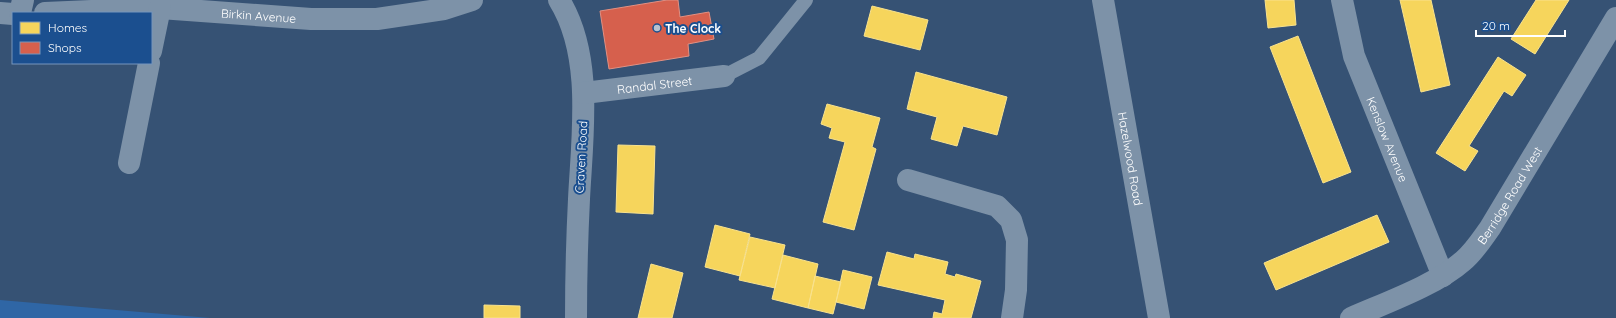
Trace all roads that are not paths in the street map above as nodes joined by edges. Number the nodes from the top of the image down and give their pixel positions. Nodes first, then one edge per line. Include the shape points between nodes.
1 (22, 0) edge
2 (472, 0) edge
3 (559, 0) edge
4 (806, 0) edge
5 (1104, 0) edge
6 (1342, 0) edge
7 (160, 8) junction
8 (20, 12) edge
9 (67, 12) edge
10 (0, 13) edge
11 (12, 14) edge
12 (1616, 18) edge
13 (152, 46) edge
14 (149, 64) edge
15 (724, 76) joint
16 (584, 93) junction
17 (129, 163) dead end
18 (908, 180) dead end
19 (1443, 276) junction
20 (576, 318) edge
21 (1012, 318) edge
22 (1159, 318) edge
23 (1351, 318) edge

1 - 8 street
2 - 7 street, Birkin Avenue via 444,9 377,19 311,19
3 - 16 street, Craven Road via 572,26
4 - 15 lane via 759,58
5 - 22 street, Hazelwood Road
6 - 19 street, Kenslow Avenue via 1354,56
7 - 9 street, Birkin Avenue
7 - 13 street
10 - 11 street
12 - 19 street, Berridge Road West via 1490,228 1464,261
14 - 17 street
15 - 16 street, Randal Street
16 - 20 street, Craven Road via 576,258
18 - 21 street via 997,206 1011,220 1017,240 1016,290
19 - 23 street, Berridge Road West

